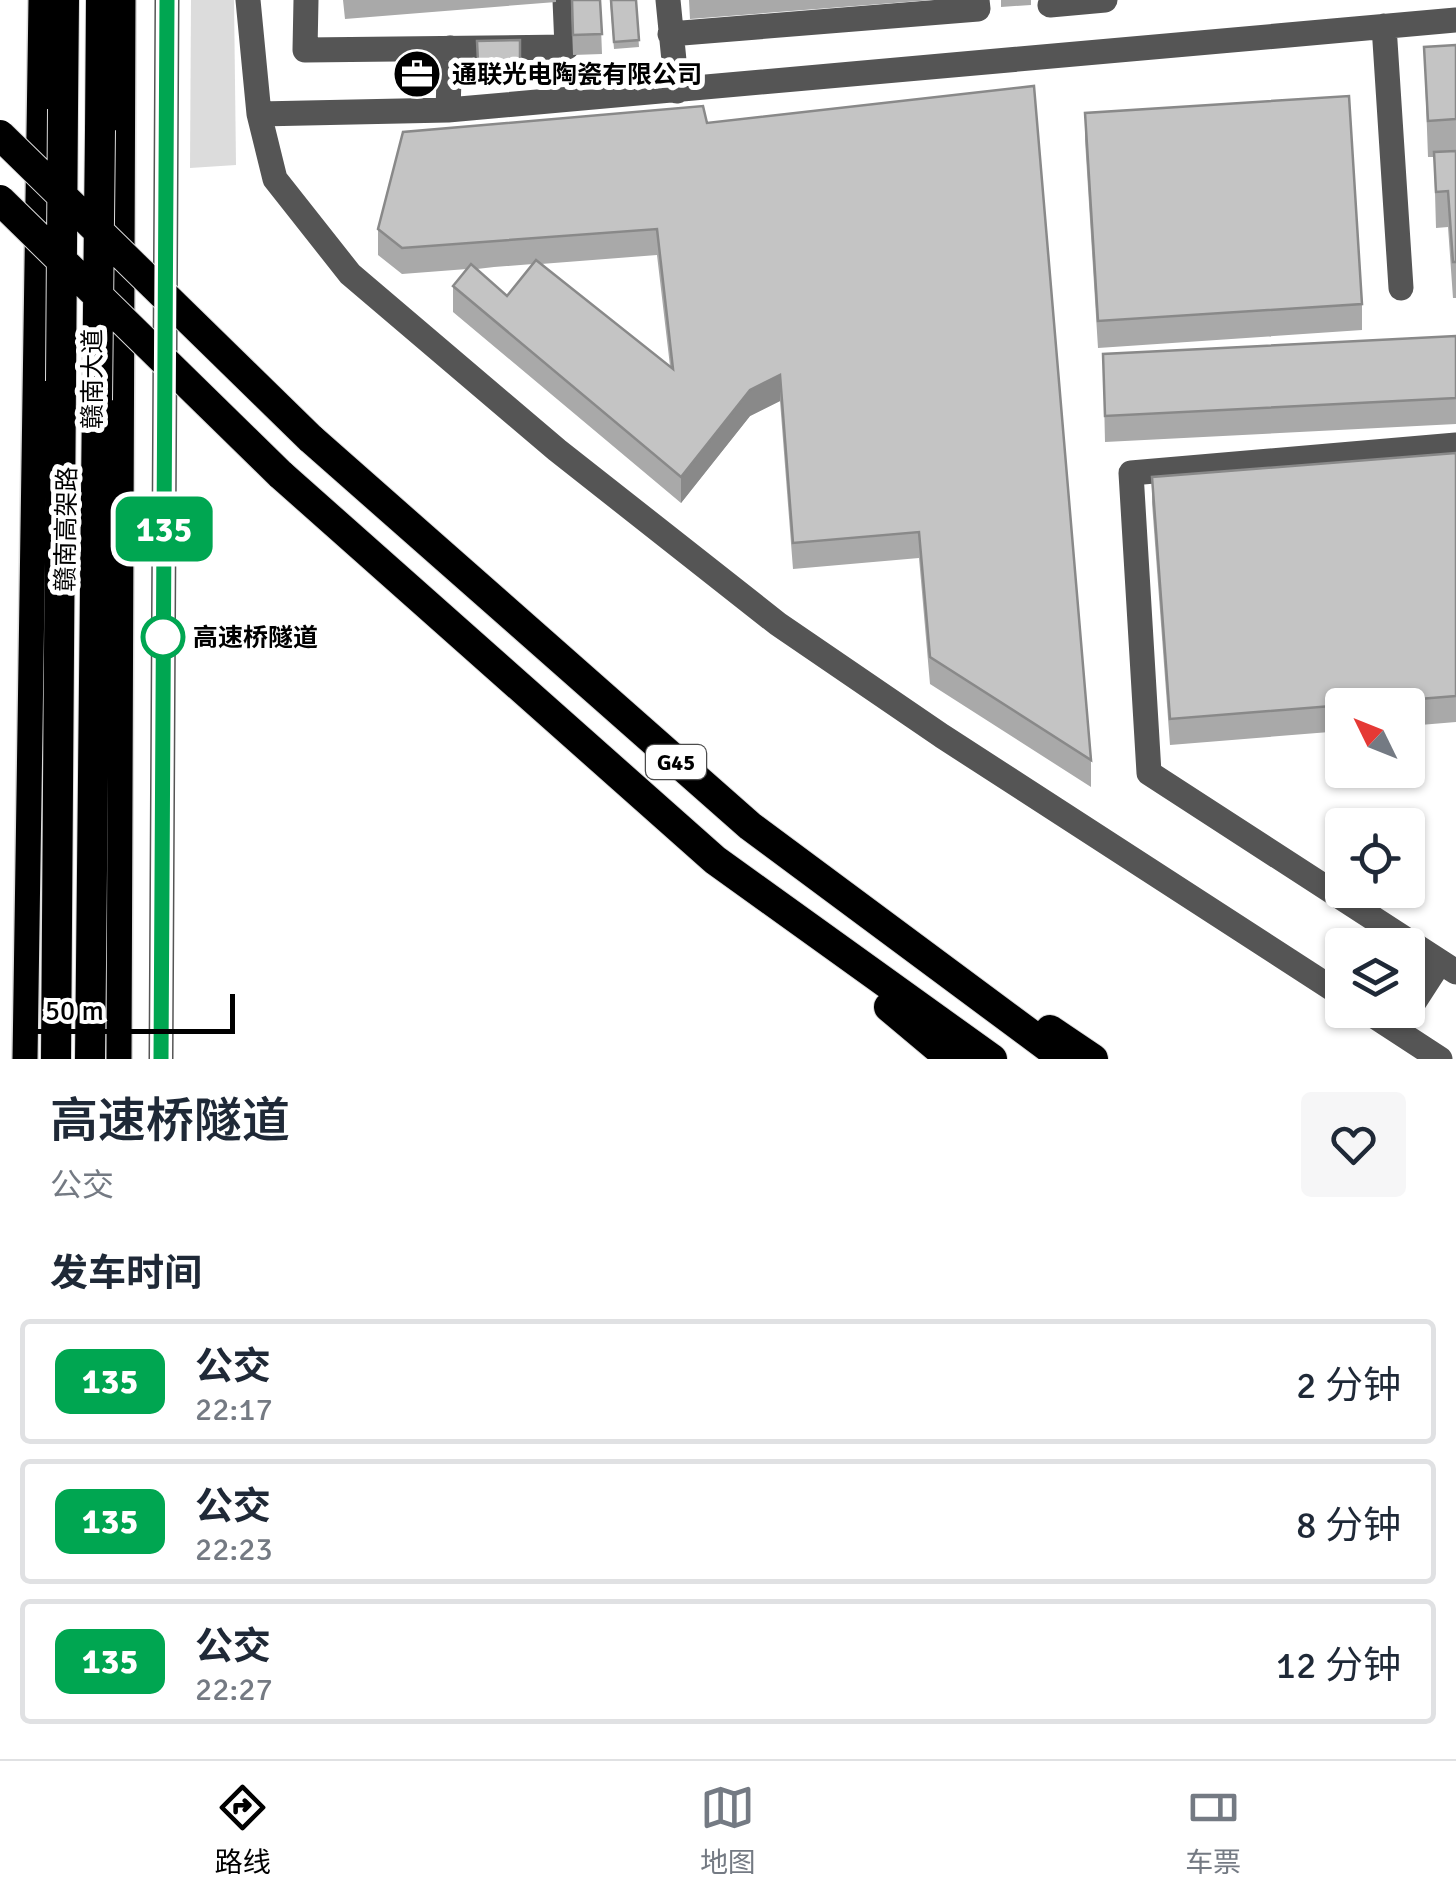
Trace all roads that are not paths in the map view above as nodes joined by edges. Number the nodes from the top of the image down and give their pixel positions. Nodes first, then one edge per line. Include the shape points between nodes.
1 (41, 0) edge
2 (64, 0) edge
3 (101, 0) edge
4 (123, 0) edge
5 (166, 0) edge
6 (248, 0) edge
7 (306, 0) edge
8 (565, 0) edge
9 (668, 0) edge
10 (978, 0) edge
11 (1105, 0) edge
12 (1050, 5) dead end
13 (1456, 20) edge
14 (1384, 26) junction
15 (670, 34) junction
16 (450, 48) junction
17 (677, 90) junction
18 (448, 110) junction
19 (259, 114) junction
20 (0, 135) edge
21 (0, 200) edge
22 (1401, 288) dead end
23 (1456, 445) edge
24 (750, 826) junction
25 (715, 860) junction
26 (1448, 967) edge
27 (1325, 984) edge
28 (1393, 1028) edge
29 (1396, 1030) junction
30 (26, 1059) edge
31 (56, 1059) edge
32 (90, 1059) edge
33 (119, 1059) edge
34 (161, 1059) edge
35 (951, 1059) edge
36 (992, 1059) edge
37 (1064, 1059) edge
38 (1094, 1059) edge
39 (1440, 1059) edge

1 - 30 main road
2 - 31 highway, 赣南高架路, bridge
3 - 32 highway, 赣南高架路, bridge
4 - 33 main road, 赣南大道
5 - 34 street
6 - 19 street
7 - 16 street via 305,50
8 - 16 street via 567,47
9 - 15 street
10 - 15 street via 978,9
11 - 12 street
13 - 14 street
14 - 17 street
14 - 22 street
15 - 17 street
16 - 18 street
17 - 18 street
18 - 19 street
19 - 27 street via 275,179 350,274 557,450 778,624
20 - 24 highway, G45, bridge via 310,438
21 - 25 highway, G45, bridge via 280,474
23 - 26 street via 1132,473 1149,774
24 - 37 highway, G45
24 - 38 highway
25 - 35 highway
25 - 36 highway, G45
26 - 29 street
28 - 29 street
29 - 39 street

